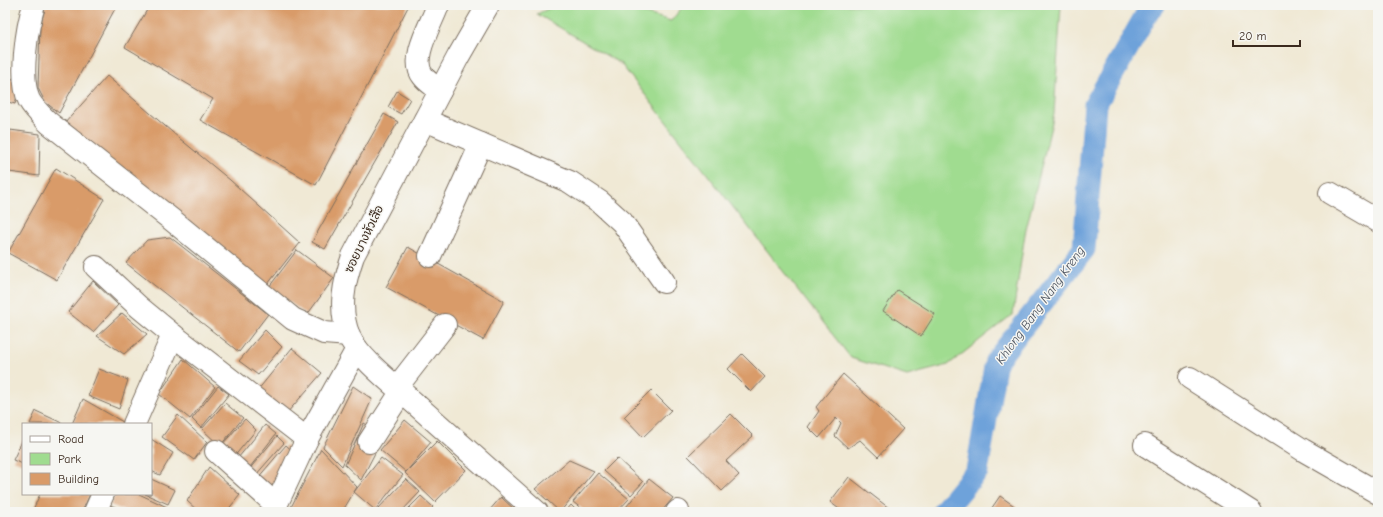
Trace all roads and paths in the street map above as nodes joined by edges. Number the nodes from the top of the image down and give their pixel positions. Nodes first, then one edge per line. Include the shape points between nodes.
1 (34, 5) edge
2 (438, 5) edge
3 (488, 5) edge
4 (440, 91) junction
5 (425, 120) junction
6 (481, 144) junction
7 (1330, 193) dead end
8 (1378, 221) edge
9 (430, 256) dead end
10 (96, 267) dead end
11 (664, 282) dead end
12 (445, 325) dead end
13 (173, 335) junction
14 (353, 342) junction
15 (1190, 378) dead end
16 (399, 389) junction
17 (134, 423) edge
18 (308, 439) junction
19 (369, 442) dead end
20 (1145, 445) dead end
21 (216, 451) dead end
22 (1378, 493) edge
23 (103, 495) edge
24 (274, 508) edge
25 (95, 512) edge
26 (537, 512) edge
27 (1251, 512) edge

1 - 14 street via 25,57 24,84 36,110 293,319
2 - 4 street via 420,50 418,65 423,76
3 - 4 street, ซอยบางหัวเสือ
4 - 5 street, ซอยบางหัวเสือ
5 - 6 street
5 - 14 street, ซอยบางหัวเสือ via 353,256 346,277 344,316
6 - 9 street
6 - 11 street via 570,182 600,202 622,222
7 - 8 street
10 - 13 street
12 - 16 street
13 - 17 street
13 - 18 street
14 - 16 street
14 - 18 street
15 - 22 street
16 - 19 street
16 - 26 street
18 - 24 street
20 - 27 street
21 - 24 street
23 - 25 street

